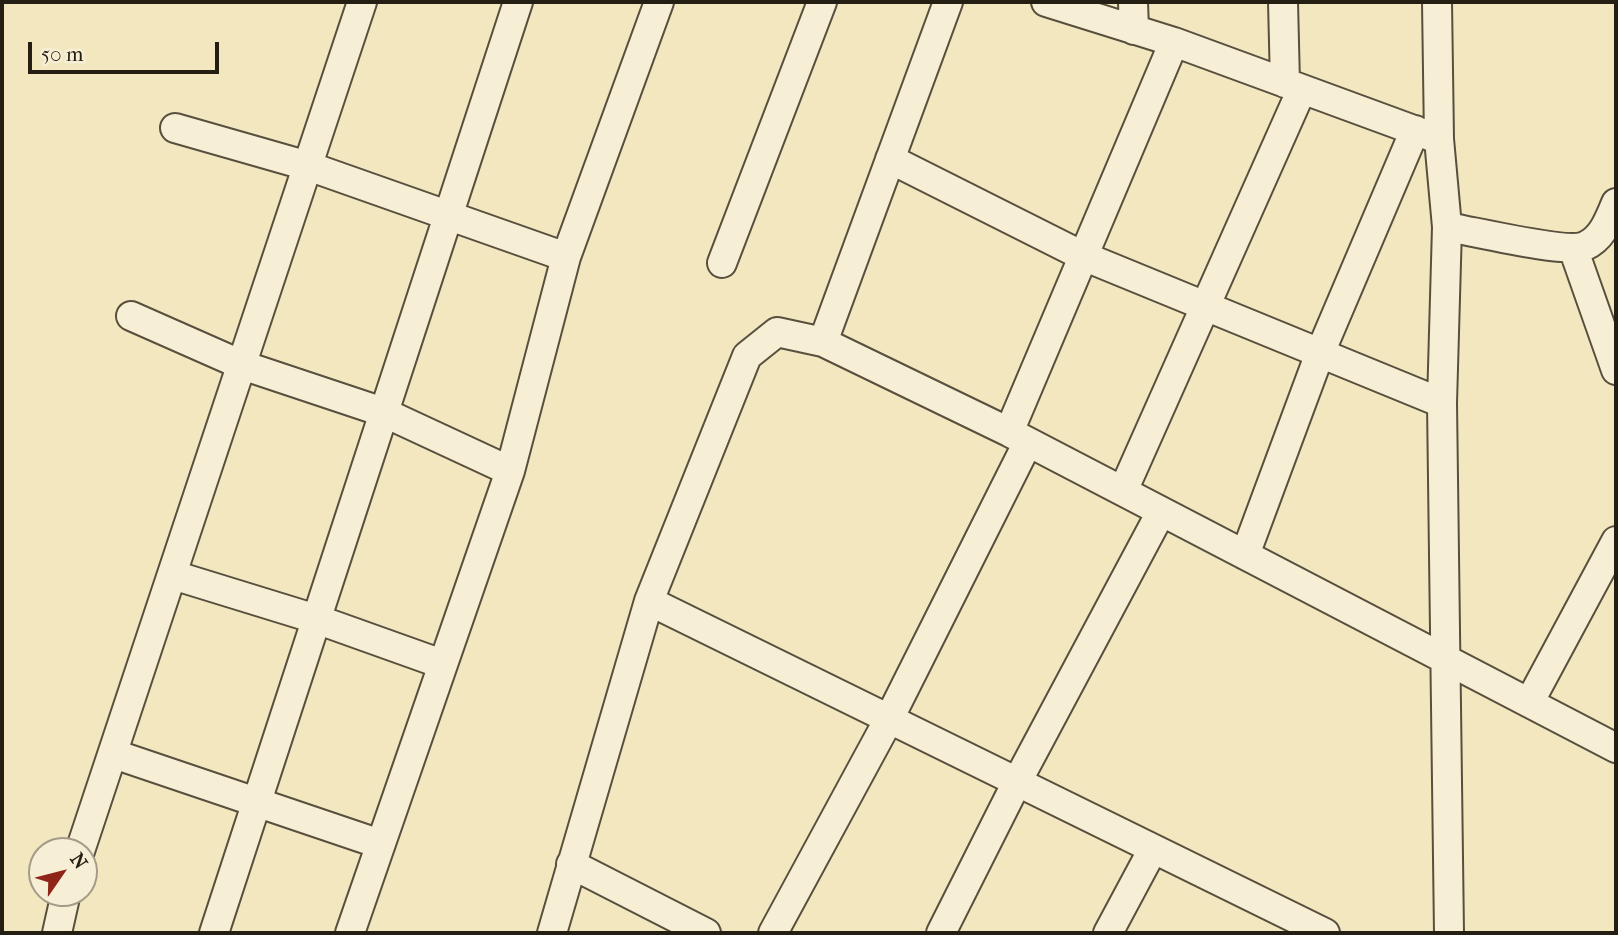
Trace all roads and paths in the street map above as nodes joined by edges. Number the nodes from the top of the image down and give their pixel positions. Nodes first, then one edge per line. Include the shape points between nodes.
1 (362, 2) edge
2 (518, 2) edge
3 (659, 2) edge
4 (822, 2) edge
5 (948, 2) edge
6 (1046, 2) edge
7 (1133, 2) edge
8 (1283, 2) edge
9 (1437, 2) edge
10 (1134, 30) junction
11 (1174, 42) junction
12 (1294, 86) junction
13 (175, 128) dead end
14 (1427, 134) junction
15 (890, 159) junction
16 (308, 166) junction
17 (1616, 203) edge
18 (450, 217) junction
19 (1447, 227) junction
20 (1573, 248) junction
21 (1083, 256) junction
22 (566, 257) junction
23 (722, 263) dead end
24 (1206, 306) junction
25 (131, 316) dead end
26 (823, 342) junction
27 (1320, 353) junction
28 (242, 365) junction
29 (1616, 370) edge
30 (1442, 403) junction
31 (383, 412) junction
32 (1019, 437) junction
33 (510, 471) junction
34 (1123, 491) junction
35 (1161, 512) junction
36 (1616, 541) edge
37 (1245, 555) junction
38 (173, 575) junction
39 (649, 601) junction
40 (316, 619) junction
41 (1445, 660) junction
42 (442, 664) junction
43 (1529, 703) junction
44 (889, 719) junction
45 (1616, 748) edge
46 (114, 754) junction
47 (1017, 782) junction
48 (257, 802) junction
49 (85, 837) edge
50 (380, 844) junction
51 (1153, 849) junction
52 (571, 864) junction
53 (63, 907) edge
54 (1279, 923) edge
55 (57, 933) edge
56 (214, 933) edge
57 (350, 933) edge
58 (552, 933) edge
59 (706, 933) edge
60 (773, 933) edge
61 (941, 933) edge
62 (1108, 933) edge
63 (1325, 933) edge
64 (1449, 933) edge

1 - 16 street
2 - 18 street
3 - 22 street
4 - 23 street
5 - 15 street
6 - 10 street
7 - 10 street
8 - 12 street
9 - 14 street
10 - 11 street
11 - 12 street
11 - 21 street
12 - 14 street
12 - 24 street
13 - 16 street
14 - 19 street
14 - 27 street
15 - 21 street
15 - 26 street
16 - 18 street
16 - 28 street
17 - 20 street via 1606,227 1593,240
18 - 22 street
18 - 31 street
19 - 20 street
19 - 30 street
20 - 29 street
21 - 24 street
21 - 32 street
22 - 33 street
24 - 27 street
24 - 34 street
25 - 28 street
26 - 32 street
26 - 39 street via 777,332 747,356
27 - 30 street
27 - 37 street
28 - 31 street
28 - 38 street
30 - 41 street
31 - 33 street
31 - 40 street
32 - 34 street
32 - 44 street
33 - 42 street
34 - 35 street
35 - 37 street
35 - 47 street
36 - 43 street
37 - 41 street
38 - 40 street
38 - 46 street
39 - 44 street
39 - 52 street
40 - 42 street
40 - 48 street
41 - 43 street
41 - 64 street
42 - 50 street
43 - 45 street
44 - 47 street
44 - 60 street
46 - 48 street
46 - 49 street
47 - 51 street
47 - 61 street
48 - 50 street
48 - 56 street
50 - 57 street
51 - 54 street
51 - 62 street
52 - 58 street
52 - 59 street
53 - 55 street
54 - 63 street

